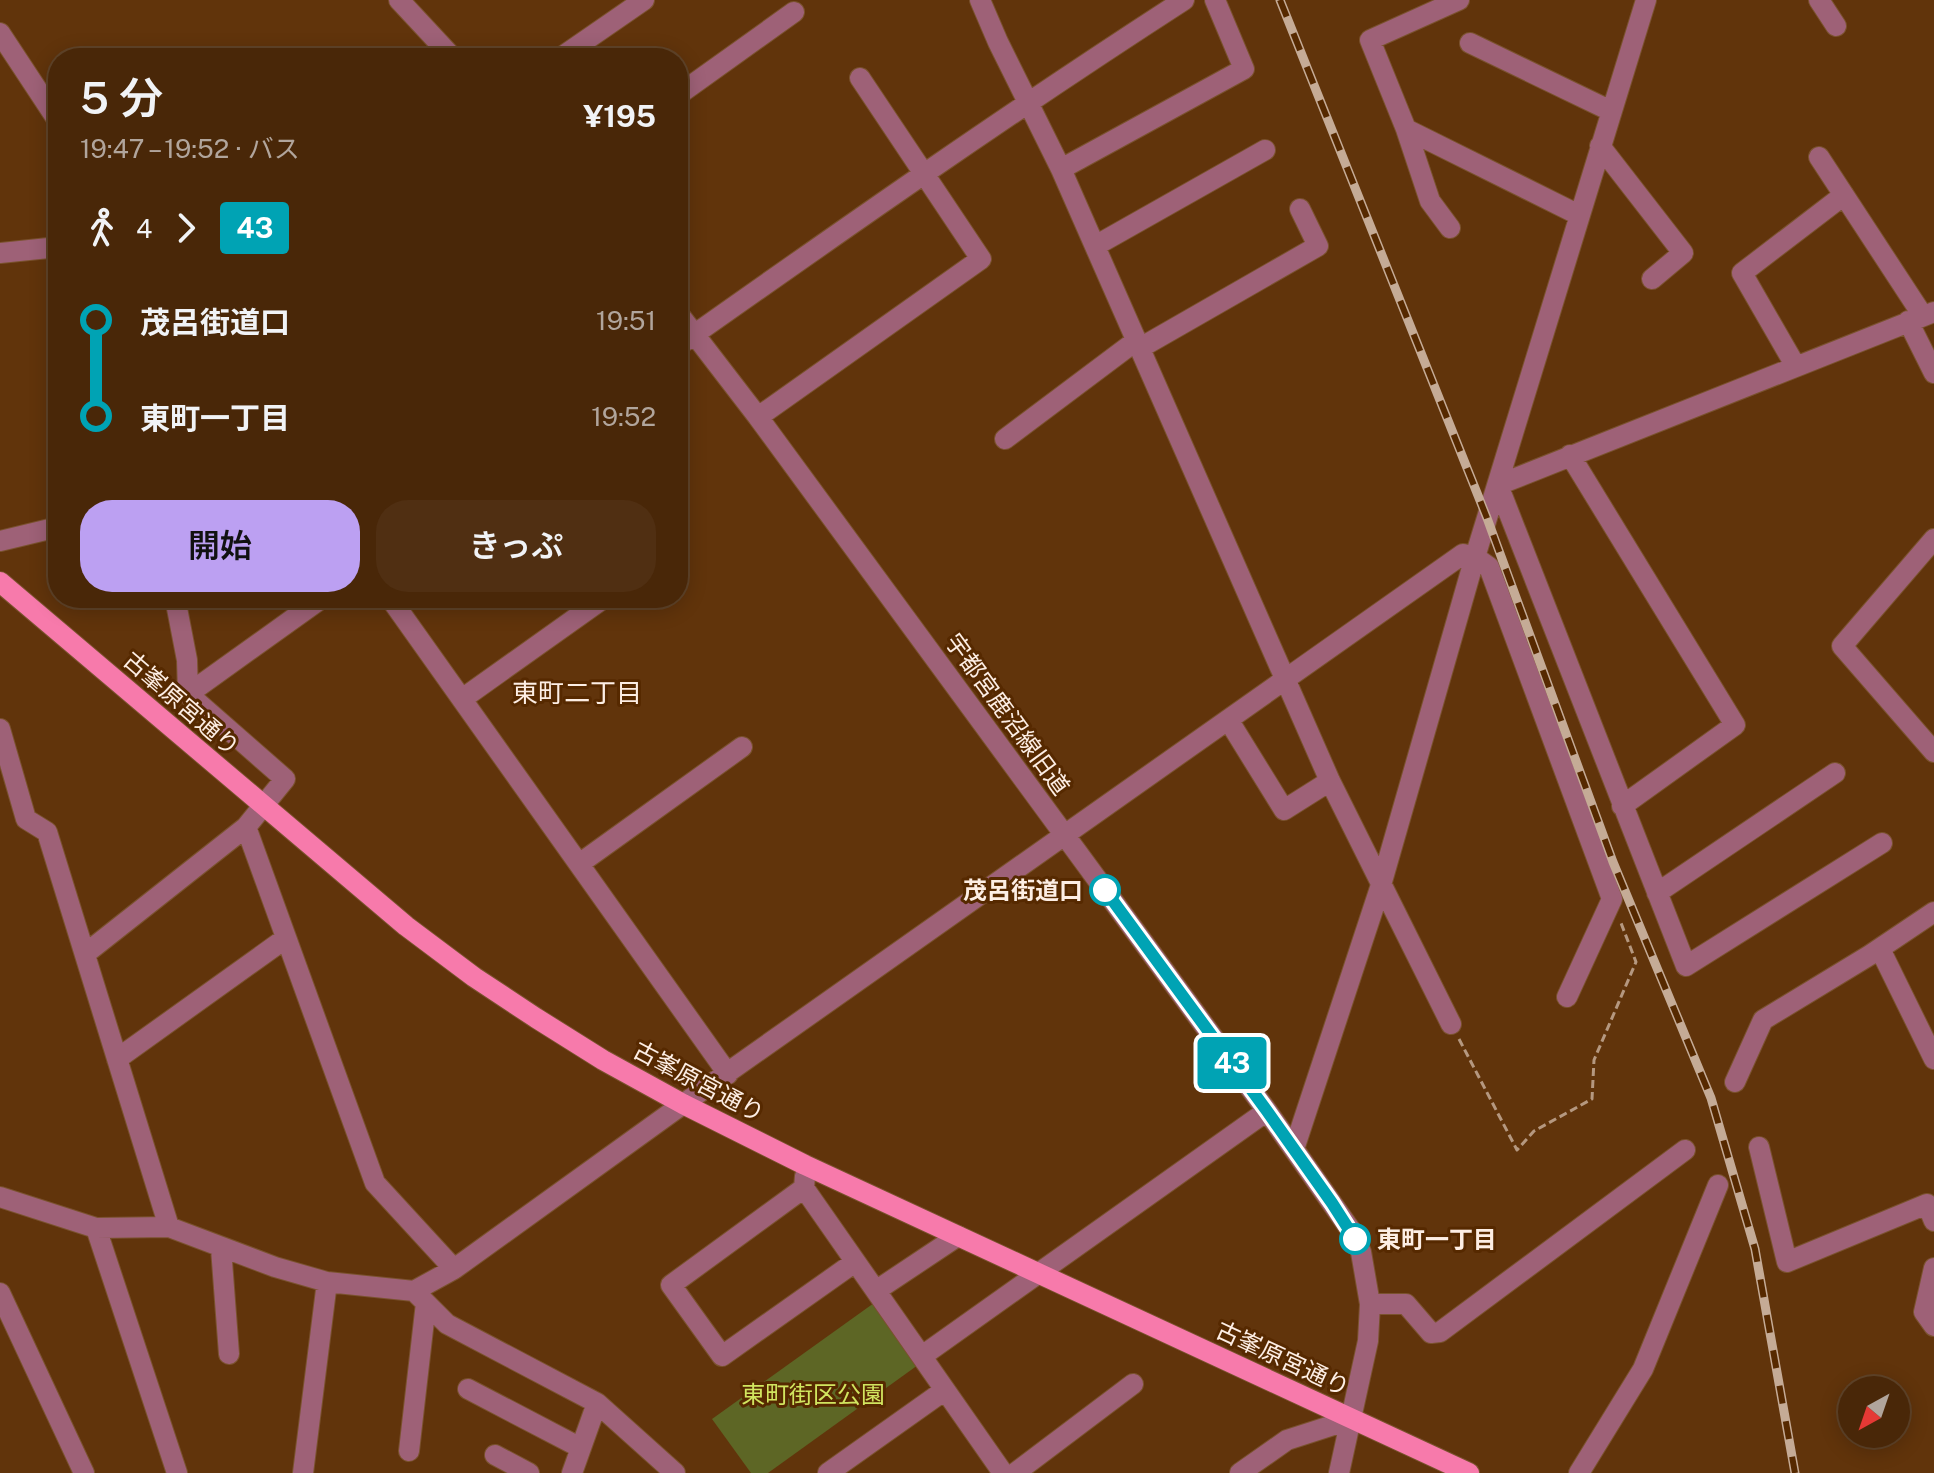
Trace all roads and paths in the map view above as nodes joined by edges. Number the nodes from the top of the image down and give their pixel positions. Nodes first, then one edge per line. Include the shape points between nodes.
1 (399, 0) edge
2 (644, 0) edge
3 (980, 0) edge
4 (1184, 0) edge
5 (1215, 0) edge
6 (1459, 0) edge
7 (1646, 0) edge
8 (1819, 0) edge
9 (794, 12) dead end
10 (1836, 26) dead end
11 (0, 33) edge
12 (1470, 43) dead end
13 (444, 48) edge
14 (574, 48) edge
15 (860, 78) dead end
16 (688, 88) edge
17 (1027, 102) junction
18 (48, 106) edge
19 (1611, 111) junction
20 (1406, 129) junction
21 (1600, 146) junction
22 (1265, 150) dead end
23 (1819, 157) dead end
24 (1061, 169) junction
25 (926, 175) junction
26 (1844, 195) junction
27 (1300, 209) dead end
28 (1579, 215) junction
29 (1450, 228) dead end
30 (1095, 246) junction
31 (48, 248) edge
32 (0, 253) edge
33 (1652, 279) dead end
34 (1922, 316) edge
35 (688, 339) edge
36 (688, 342) edge
37 (1138, 344) junction
38 (1795, 365) junction
39 (1934, 373) edge
40 (758, 417) junction
41 (1005, 439) dead end
42 (1570, 455) junction
43 (1498, 485) junction
44 (48, 529) edge
45 (1934, 539) edge
46 (0, 541) edge
47 (1475, 557) junction
48 (0, 582) edge
49 (177, 608) edge
50 (308, 608) edge
51 (397, 608) edge
52 (590, 608) edge
53 (1284, 680) junction
54 (188, 694) junction
55 (462, 699) junction
56 (1229, 721) junction
57 (0, 729) edge
58 (742, 747) dead end
59 (1934, 752) edge
60 (1835, 773) dead end
61 (1330, 781) junction
62 (262, 806) junction
63 (1622, 806) junction
64 (246, 827) junction
65 (1065, 835) junction
66 (1882, 843) dead end
67 (579, 864) junction
68 (1381, 885) junction
69 (1657, 893) junction
70 (1612, 899) junction
71 (1934, 912) edge
72 (286, 938) junction
73 (1880, 949) junction
74 (85, 954) junction
75 (1567, 997) dead end
76 (1451, 1024) joint
77 (117, 1059) junction
78 (1934, 1059) edge
79 (728, 1074) junction
80 (1735, 1082) dead end
81 (683, 1104) junction
82 (1267, 1111) junction
83 (1759, 1147) dead end
84 (1294, 1149) junction
85 (1685, 1150) dead end
86 (805, 1165) junction
87 (1718, 1185) dead end
88 (804, 1188) junction
89 (0, 1197) edge
90 (1934, 1221) edge
91 (169, 1227) junction
92 (96, 1228) junction
93 (958, 1236) junction
94 (221, 1248) junction
95 (855, 1262) junction
96 (1934, 1268) edge
97 (454, 1269) junction
98 (1039, 1272) junction
99 (327, 1282) junction
100 (877, 1290) junction
101 (0, 1293) edge
102 (420, 1297) junction
103 (1370, 1304) junction
104 (1934, 1326) edge
105 (229, 1354) dead end
106 (922, 1356) junction
107 (1133, 1384) dead end
108 (468, 1389) dead end
109 (945, 1390) junction
110 (597, 1403) junction
111 (1352, 1419) junction
112 (581, 1448) junction
113 (409, 1451) dead end
114 (495, 1455) dead end
115 (84, 1473) edge
116 (177, 1473) edge
117 (303, 1473) edge
118 (529, 1473) edge
119 (572, 1473) edge
120 (675, 1473) edge
121 (828, 1473) edge
122 (1003, 1473) edge
123 (1015, 1473) edge
124 (1240, 1473) edge
125 (1339, 1473) edge
126 (1469, 1473) edge
127 (1579, 1473) edge

1 - 13 street
2 - 14 street
3 - 17 street
4 - 17 street
5 - 24 street via 1244,69
6 - 20 street via 1370,40
7 - 19 street
8 - 10 street
9 - 16 street
11 - 18 street
12 - 19 street
15 - 25 street
17 - 24 street
17 - 25 street
19 - 21 street
20 - 28 street
20 - 29 street via 1430,201
21 - 28 street
21 - 33 street via 1683,253
22 - 30 street
23 - 26 street
24 - 30 street
25 - 35 street
25 - 40 street via 981,259
26 - 34 street
26 - 38 street via 1742,273
27 - 37 street via 1318,246
28 - 43 street
30 - 37 street
31 - 32 street
34 - 38 street
34 - 39 street
36 - 40 street, 宇都宮鹿沼線旧道
37 - 41 street
37 - 53 street
38 - 42 street
40 - 65 street, 宇都宮鹿沼線旧道
42 - 43 street
42 - 63 street via 1735,725
43 - 47 street
43 - 63 street
44 - 46 street
45 - 59 street via 1842,646
47 - 53 street via 1463,554
47 - 68 street
47 - 70 street via 1489,567
48 - 62 main road, 古峯原宮通り
49 - 54 street
50 - 54 street
51 - 55 street
52 - 55 street
53 - 56 street
53 - 61 street
54 - 62 street via 285,779
55 - 67 street
56 - 61 street via 1284,810
56 - 65 street
57 - 74 street via 26,819 47,832
58 - 67 street
60 - 69 street
61 - 68 street
62 - 64 street
62 - 81 main road, 古峯原宮通り via 474,977
63 - 69 street
64 - 72 street
64 - 74 street
65 - 79 street
65 - 82 street, 宇都宮鹿沼線旧道
66 - 69 street via 1686,966
67 - 79 street
68 - 76 street
68 - 84 street
70 - 75 street
70 - 76 path via 1636,962 1594,1060 1592,1099 1534,1131 1517,1150
71 - 73 street
72 - 77 street
72 - 97 street via 375,1183
73 - 78 street
73 - 80 street via 1763,1020
74 - 77 street
77 - 91 street
79 - 81 street
81 - 86 main road, 古峯原宮通り
81 - 97 street
82 - 84 street, 宇都宮鹿沼線旧道
82 - 98 street
83 - 90 street via 1787,1262 1927,1204
84 - 103 street, 宇都宮鹿沼線旧道 via 1350,1229 1364,1262
85 - 103 street via 1440,1332 1431,1333 1406,1304
86 - 88 street
86 - 93 main road, 古峯原宮通り
87 - 127 street via 1643,1369
88 - 95 street
88 - 95 street via 671,1285 722,1356
89 - 92 street
91 - 92 street
91 - 94 street
92 - 116 street
93 - 98 main road, 古峯原宮通り
93 - 100 street
94 - 99 street
94 - 105 street
95 - 100 street
96 - 104 street via 1924,1312
97 - 102 street
98 - 106 street
98 - 111 main road, 古峯原宮通り
99 - 102 street
99 - 117 street
100 - 106 street
101 - 115 street
102 - 110 street via 447,1324
102 - 113 street
103 - 111 street, 宇都宮鹿沼線旧道
106 - 109 street
107 - 123 street
108 - 112 street
109 - 121 street
109 - 122 street
110 - 112 street
110 - 120 street
111 - 124 street via 1287,1440
111 - 125 street, 宇都宮鹿沼線旧道
111 - 126 main road, 古峯原宮通り
112 - 119 street
114 - 118 street

